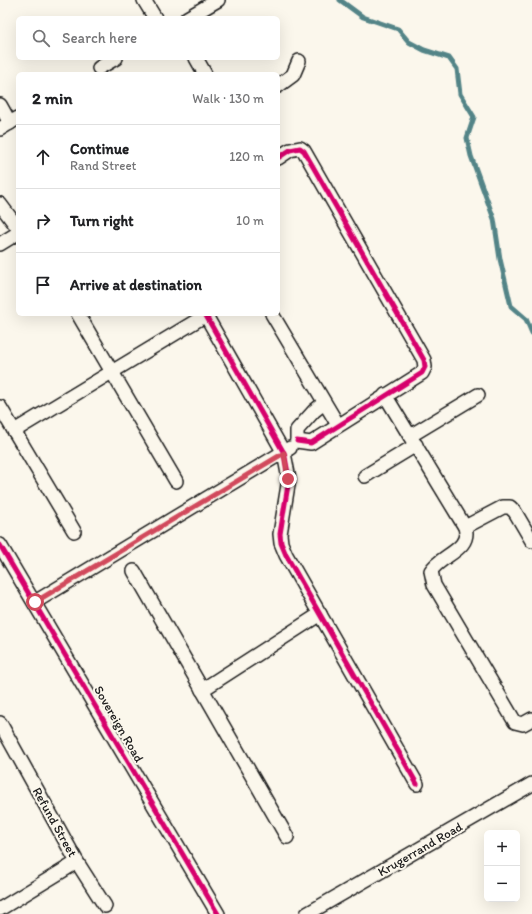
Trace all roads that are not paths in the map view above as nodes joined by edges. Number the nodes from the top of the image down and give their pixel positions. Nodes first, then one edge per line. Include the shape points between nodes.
1 (144, 0) edge
2 (218, 0) edge
3 (154, 16) edge
4 (190, 16) edge
5 (113, 60) edge
6 (197, 60) edge
7 (299, 61) dead end
8 (99, 68) dead end
9 (204, 72) edge
10 (280, 85) edge
11 (0, 105) edge
12 (9, 123) edge
13 (280, 157) edge
14 (0, 204) edge
15 (16, 225) edge
16 (16, 234) edge
17 (0, 244) edge
18 (79, 316) edge
19 (203, 316) edge
20 (207, 316) edge
21 (273, 316) edge
22 (112, 372) junction
23 (385, 395) junction
24 (478, 395) dead end
25 (324, 403) junction
26 (0, 407) edge
27 (338, 424) junction
28 (14, 431) junction
29 (413, 441) junction
30 (297, 442) junction
31 (284, 453) junction
32 (365, 476) dead end
33 (176, 482) dead end
34 (465, 527) junction
35 (74, 531) dead end
36 (532, 541) edge
37 (0, 545) edge
38 (134, 571) dead end
39 (35, 602) junction
40 (320, 614) junction
41 (202, 690) junction
42 (532, 719) edge
43 (0, 723) edge
44 (5, 744) edge
45 (417, 784) dead end
46 (532, 784) edge
47 (287, 837) dead end
48 (77, 862) junction
49 (105, 906) dead end
50 (0, 909) edge
51 (218, 914) edge
52 (308, 914) edge

1 - 3 street
2 - 4 street
5 - 8 street
6 - 9 street
7 - 10 street via 293,75
11 - 12 street
13 - 23 street via 290,150 300,148 304,151 424,360 425,367 422,372
14 - 15 street
16 - 17 street
18 - 22 street
19 - 22 street
20 - 31 street
21 - 25 street
22 - 28 street
22 - 33 street
23 - 27 street
23 - 29 street
24 - 29 street
25 - 27 street
25 - 30 street via 297,430
26 - 28 street
27 - 30 street via 311,443
28 - 35 street
29 - 32 street
29 - 34 street
30 - 31 street
31 - 39 street
31 - 40 street via 288,479 281,543
34 - 36 street via 503,507 510,507
34 - 42 street via 467,534 461,547 437,563 431,571 434,585 515,722 523,724
37 - 39 street, Sovereign Road
38 - 41 street
39 - 51 street, Sovereign Road
40 - 41 street
40 - 45 street
41 - 47 street
43 - 44 street, Refund Street
44 - 48 street, Refund Street
46 - 52 street, Krugerrand Road
48 - 49 street
48 - 50 street, Refund Street

